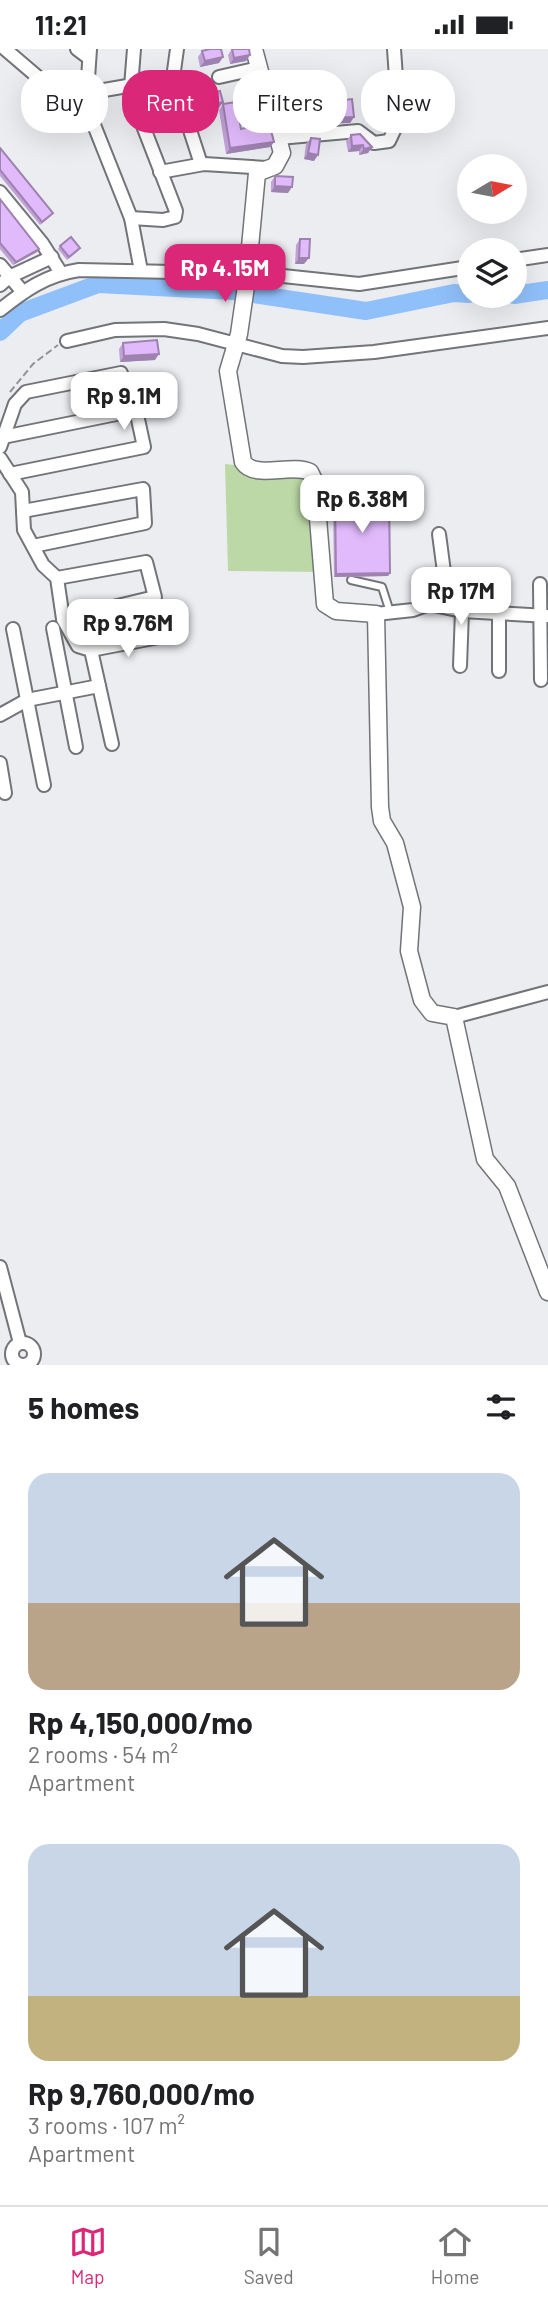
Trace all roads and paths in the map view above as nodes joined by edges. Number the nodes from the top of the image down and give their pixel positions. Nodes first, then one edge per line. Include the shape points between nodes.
1 (5, 49) edge
2 (77, 49) edge
3 (134, 49) edge
4 (177, 49) edge
5 (254, 49) edge
6 (394, 49) edge
7 (89, 54) edge
8 (259, 68) junction
9 (30, 70) edge
10 (131, 70) edge
11 (174, 70) edge
12 (219, 77) dead end
13 (98, 133) edge
14 (146, 133) edge
15 (191, 133) edge
16 (279, 138) junction
17 (201, 164) junction
18 (266, 168) junction
19 (160, 172) junction
20 (0, 192) edge
21 (131, 218) junction
22 (548, 255) edge
23 (52, 257) junction
24 (527, 258) edge
25 (0, 265) edge
26 (457, 269) edge
27 (141, 271) junction
28 (61, 273) junction
29 (247, 276) junction
30 (12, 284) edge
31 (0, 310) edge
32 (548, 328) edge
33 (237, 339) junction
34 (67, 341) joint
35 (121, 373) dead end
36 (5, 400) dead end
37 (2, 442) edge
38 (0, 458) edge
39 (10, 474) junction
40 (23, 511) junction
41 (439, 534) dead end
42 (33, 546) junction
43 (57, 578) junction
44 (351, 580) dead end
45 (540, 584) dead end
46 (442, 606) junction
47 (463, 611) junction
48 (383, 614) junction
49 (499, 614) junction
50 (544, 616) edge
51 (58, 624) junction
52 (13, 629) dead end
53 (159, 636) dead end
54 (91, 650) junction
55 (460, 666) dead end
56 (499, 671) dead end
57 (541, 680) dead end
58 (99, 686) junction
59 (66, 693) junction
60 (27, 700) junction
61 (0, 715) edge
62 (112, 744) dead end
63 (76, 747) dead end
64 (0, 763) edge
65 (44, 785) dead end
66 (5, 793) dead end
67 (548, 992) edge
68 (454, 1017) junction
69 (0, 1267) edge
70 (548, 1292) edge
71 (20, 1343) junction
72 (7, 1360) edge

1 - 9 street
2 - 7 street
3 - 10 street
4 - 11 street
5 - 8 street
6 - 16 street via 399,120 389,141 374,143 358,131
8 - 12 street
8 - 16 street
13 - 21 street
14 - 19 street
15 - 17 street
16 - 18 street via 280,161
17 - 18 street
17 - 19 street
18 - 29 street via 257,173
19 - 21 street via 175,216
20 - 23 street
21 - 27 street
22 - 24 street
23 - 28 street
23 - 30 street
25 - 30 street
26 - 29 street via 359,285
27 - 28 street
27 - 29 street
28 - 30 street
29 - 33 street
30 - 31 street
32 - 33 street via 321,356 282,356
33 - 34 street via 138,328 90,333
33 - 48 street via 228,371 243,463 255,471 289,468 310,472 315,482 325,604 336,611
34 - 36 path via 33,364
35 - 37 street via 26,392 15,404
37 - 39 street via 136,410 144,447
38 - 39 street
39 - 40 street via 22,492
40 - 42 street via 24,530
40 - 42 street via 144,489 145,523
41 - 46 street
42 - 43 street
43 - 51 street
43 - 51 street via 146,562 155,597
44 - 48 lane via 382,587
45 - 50 street
46 - 47 street
46 - 48 street via 426,604
47 - 49 street
47 - 55 street
48 - 68 street via 381,817 395,843 412,907 409,951 422,1000 432,1013
49 - 50 street
49 - 56 street
50 - 57 street
51 - 54 street via 78,646
51 - 59 street
52 - 60 street
53 - 54 street
54 - 58 street
58 - 59 street
58 - 62 street
59 - 60 street
59 - 63 street
60 - 61 street
60 - 65 street
64 - 66 street
67 - 68 street
68 - 70 street via 485,1159 507,1186
69 - 71 street
71 - 72 street
71 - 72 street via 33,1349 32,1360 22,1365

